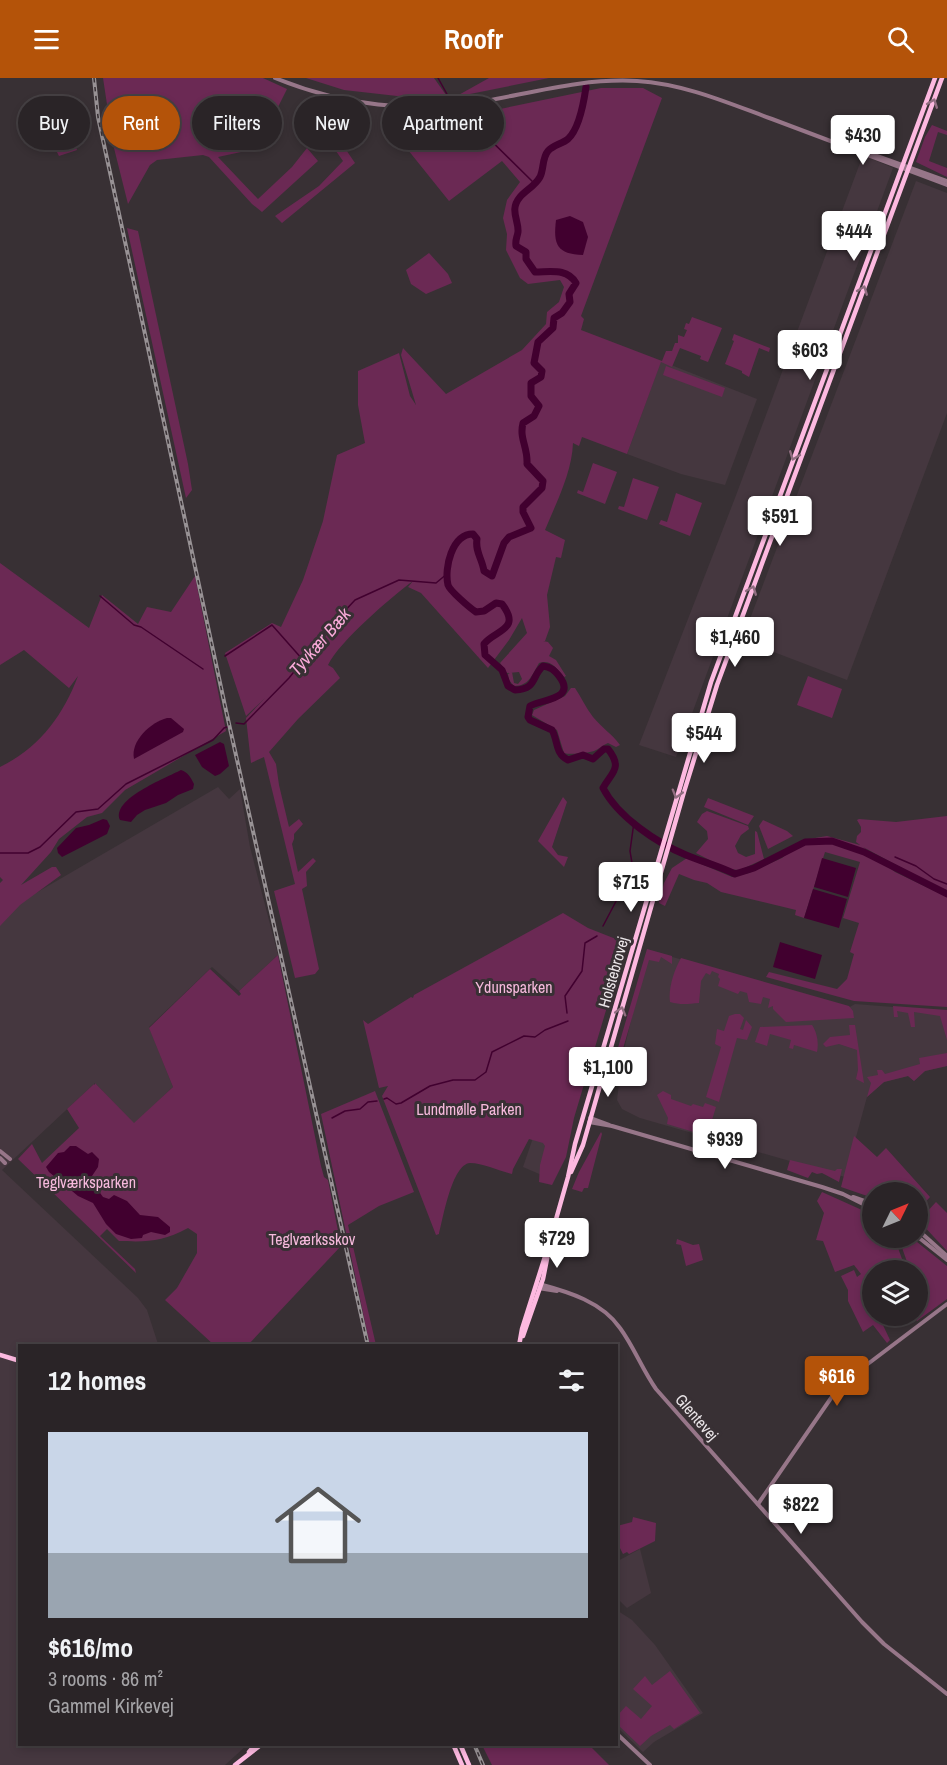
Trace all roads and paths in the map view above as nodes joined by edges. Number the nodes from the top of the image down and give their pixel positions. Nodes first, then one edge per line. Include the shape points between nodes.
1 (275, 78) edge
2 (935, 78) edge
3 (942, 78) edge
4 (902, 166) junction
5 (908, 168) junction
6 (947, 183) edge
7 (587, 1119) junction
8 (0, 1151) edge
9 (0, 1158) edge
10 (10, 1160) dead end
11 (5, 1163) dead end
12 (843, 1194) junction
13 (862, 1200) edge
14 (862, 1204) edge
15 (928, 1240) edge
16 (549, 1244) junction
17 (928, 1244) edge
18 (947, 1258) edge
19 (538, 1285) junction
20 (947, 1304) edge
21 (520, 1344) edge
22 (0, 1355) edge
23 (18, 1360) edge
24 (758, 1504) junction
25 (947, 1694) edge
26 (618, 1735) edge
27 (255, 1746) edge
28 (259, 1746) edge
29 (454, 1746) edge
30 (461, 1746) edge
31 (248, 1755) junction
32 (235, 1765) edge
33 (462, 1765) edge
34 (469, 1765) edge
35 (650, 1765) edge

1 - 4 street via 350,101 423,107 471,103 583,82 647,82 701,93
2 - 4 main road, Holstebrovej
5 -> 3 main road, Holstebrovej
4 - 5 street
4 -> 7 main road, Holstebrovej via 718,660 594,1081
5 - 6 street
7 -> 5 main road, Holstebrovej via 721,674
7 - 12 street
7 - 16 main road, Holstebrovej via 583,1145 568,1177
8 - 10 street
9 - 11 street
12 - 13 street
12 - 14 street
15 - 18 street
16 - 19 main road, Holstebrovej
16 - 19 main road, Holstebrovej
17 - 18 street
19 - 21 main road, Holstebrovej
19 - 24 street, Glentevej via 584,1299 616,1322 656,1389
20 - 24 street via 840,1384
22 - 23 main road
24 - 25 street, Glentevej via 866,1626
26 - 35 street
27 - 31 main road
28 - 31 main road
29 - 33 main road
30 - 34 main road
31 - 32 main road

